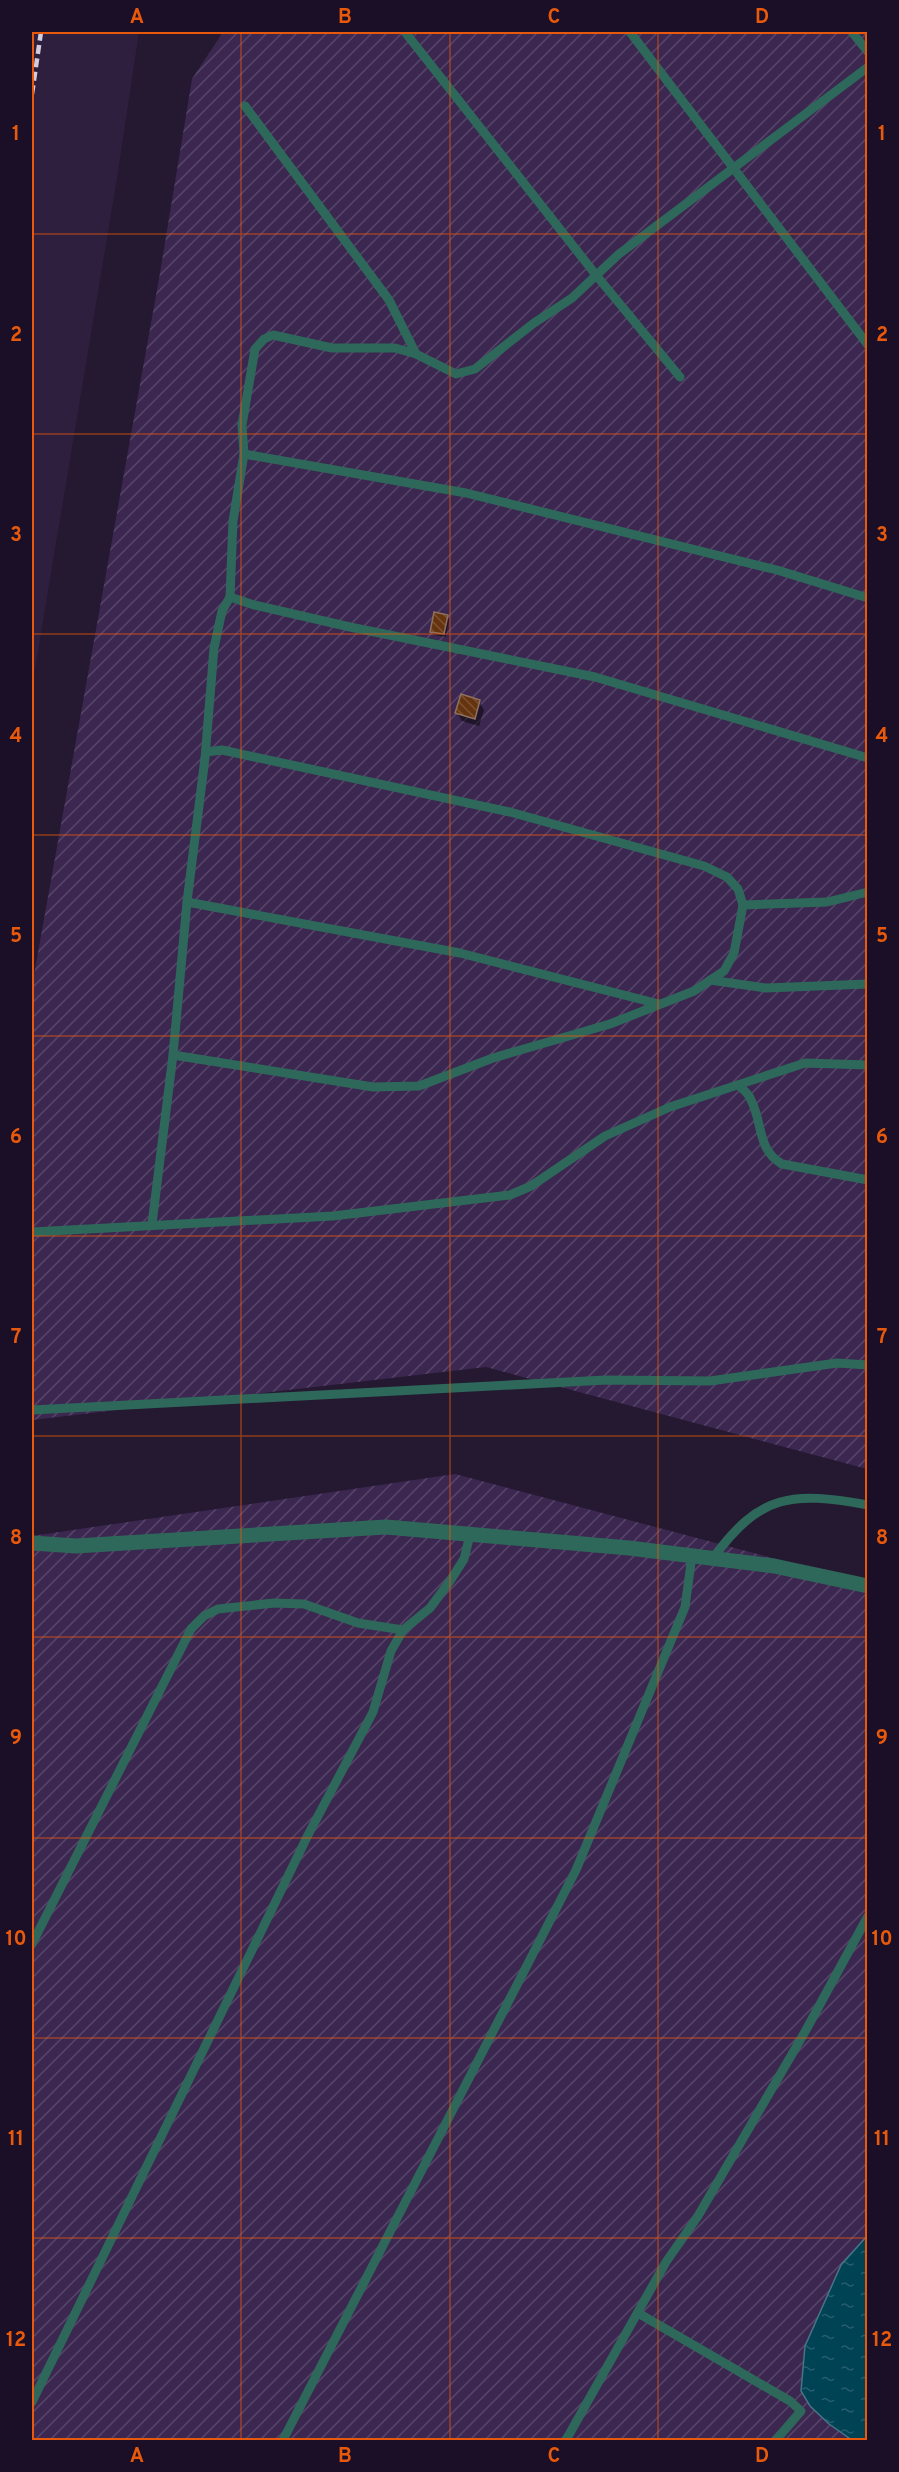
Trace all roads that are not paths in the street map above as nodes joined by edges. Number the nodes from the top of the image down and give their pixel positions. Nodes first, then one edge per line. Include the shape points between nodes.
1 (405, 32) edge
2 (630, 32) edge
3 (852, 32) edge
4 (867, 52) edge
5 (867, 67) edge
6 (245, 106) dead end
7 (733, 168) junction
8 (596, 275) junction
9 (867, 345) edge
10 (417, 354) junction
11 (680, 377) dead end
12 (244, 454) junction
13 (230, 597) junction
14 (867, 598) edge
15 (206, 752) junction
16 (867, 758) edge
17 (867, 892) edge
18 (187, 902) junction
19 (743, 905) junction
20 (710, 980) junction
21 (867, 984) edge
22 (660, 1004) junction
23 (173, 1055) junction
24 (867, 1065) edge
25 (738, 1085) junction
26 (867, 1180) edge
27 (152, 1224) junction
28 (32, 1232) edge
29 (867, 1365) edge
30 (32, 1410) edge
31 (867, 1505) edge
32 (470, 1535) junction
33 (32, 1543) edge
34 (692, 1556) junction
35 (713, 1558) junction
36 (867, 1586) edge
37 (404, 1630) junction
38 (867, 1916) edge
39 (32, 1944) edge
40 (638, 2313) junction
41 (32, 2402) edge
42 (283, 2440) edge
43 (566, 2440) edge
44 (776, 2440) edge

1 - 8 lane
2 - 7 lane
3 - 4 lane
5 - 7 lane
6 - 10 lane via 389,300
7 - 8 lane
7 - 9 lane
8 - 10 lane via 572,298 475,369 456,374
8 - 11 lane
10 - 12 lane via 395,348 332,348 273,334 264,339 255,349 243,425
12 - 13 lane via 233,520
12 - 14 lane via 466,494 777,570
13 - 15 lane via 222,611 214,648
13 - 16 lane via 350,627 595,677
15 - 18 lane
15 - 19 lane via 222,750 510,812 704,866 727,877 738,889
17 - 19 lane via 827,902
18 - 22 lane via 460,953
18 - 23 lane
19 - 20 lane via 734,953 724,971
20 - 21 lane via 766,988
20 - 22 lane
22 - 23 lane via 419,1086 373,1087
23 - 27 lane
24 - 25 lane via 805,1063
25 - 26 lane via 751,1099 771,1158 782,1164
25 - 27 lane via 670,1107 605,1136 531,1186 510,1195 333,1216
27 - 28 lane
29 - 30 lane via 837,1363 710,1381 606,1380
31 - 35 lane via 794,1499 772,1502 733,1531
32 - 33 street via 386,1527 76,1545
32 - 34 street
32 - 37 lane via 464,1559 450,1581 430,1608
34 - 35 street
34 - 42 lane via 685,1607 576,1870
35 - 36 street via 774,1566
37 - 39 lane via 358,1623 304,1604 218,1609 204,1616 191,1629
37 - 41 lane via 391,1651 373,1712 308,1835
38 - 40 lane via 806,2030
40 - 43 lane
40 - 44 lane via 801,2411

